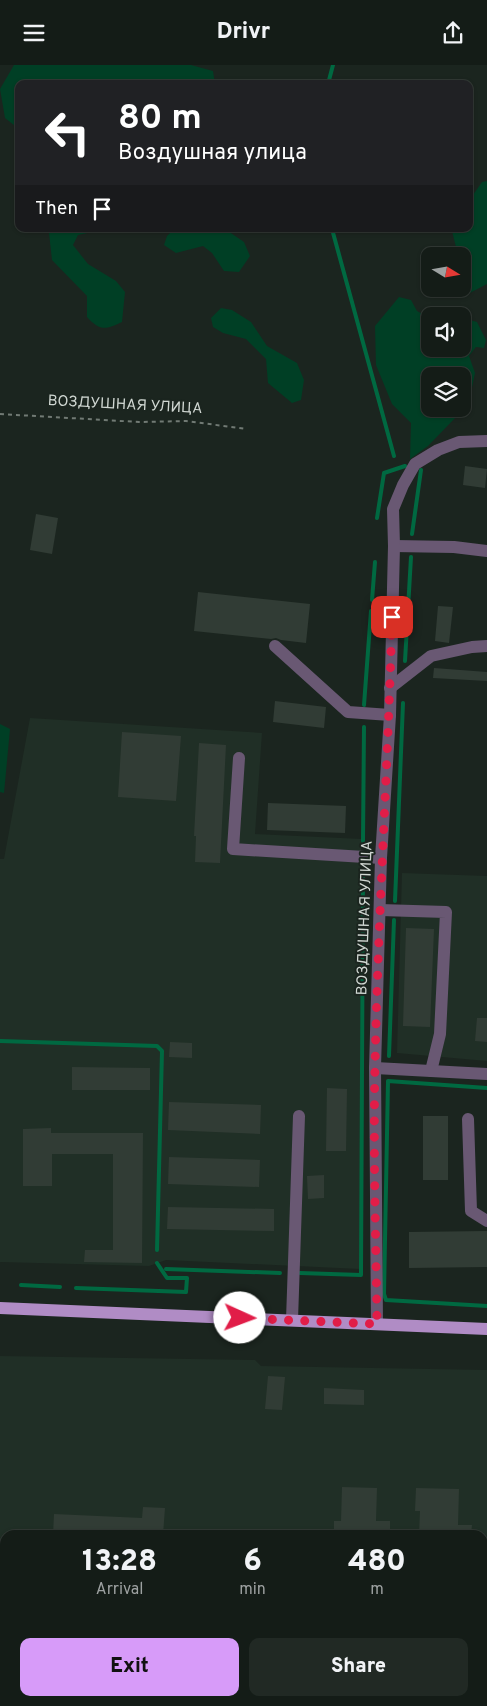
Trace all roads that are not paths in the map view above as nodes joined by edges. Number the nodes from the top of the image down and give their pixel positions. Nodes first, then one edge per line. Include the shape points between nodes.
1 (487, 441) edge
2 (394, 546) junction
3 (487, 551) edge
4 (274, 646) dead end
5 (487, 646) edge
6 (390, 688) junction
7 (390, 715) junction
8 (239, 758) dead end
9 (381, 858) junction
10 (380, 910) junction
11 (375, 1068) junction
12 (431, 1071) junction
13 (487, 1073) edge
14 (299, 1116) dead end
15 (468, 1119) dead end
16 (487, 1221) edge
17 (0, 1308) edge
18 (292, 1320) junction
19 (377, 1324) junction
20 (487, 1329) edge

1 - 2 street, ВОЗДУШНАЯ УЛИЦА via 459,442 415,464 393,509
2 - 3 street
2 - 6 street, ВОЗДУШНАЯ УЛИЦА
4 - 7 street via 348,711
5 - 6 street via 431,656
6 - 7 street, ВОЗДУШНАЯ УЛИЦА
7 - 9 street, ВОЗДУШНАЯ УЛИЦА
8 - 9 street via 233,849
9 - 10 street, ВОЗДУШНАЯ УЛИЦА
10 - 11 street, ВОЗДУШНАЯ УЛИЦА
10 - 12 street via 446,912 440,1034
11 - 12 street
11 - 19 street, ВОЗДУШНАЯ УЛИЦА
12 - 13 street
14 - 18 street
15 - 16 street via 471,1211
17 - 18 main road
18 - 19 main road
19 - 20 main road

